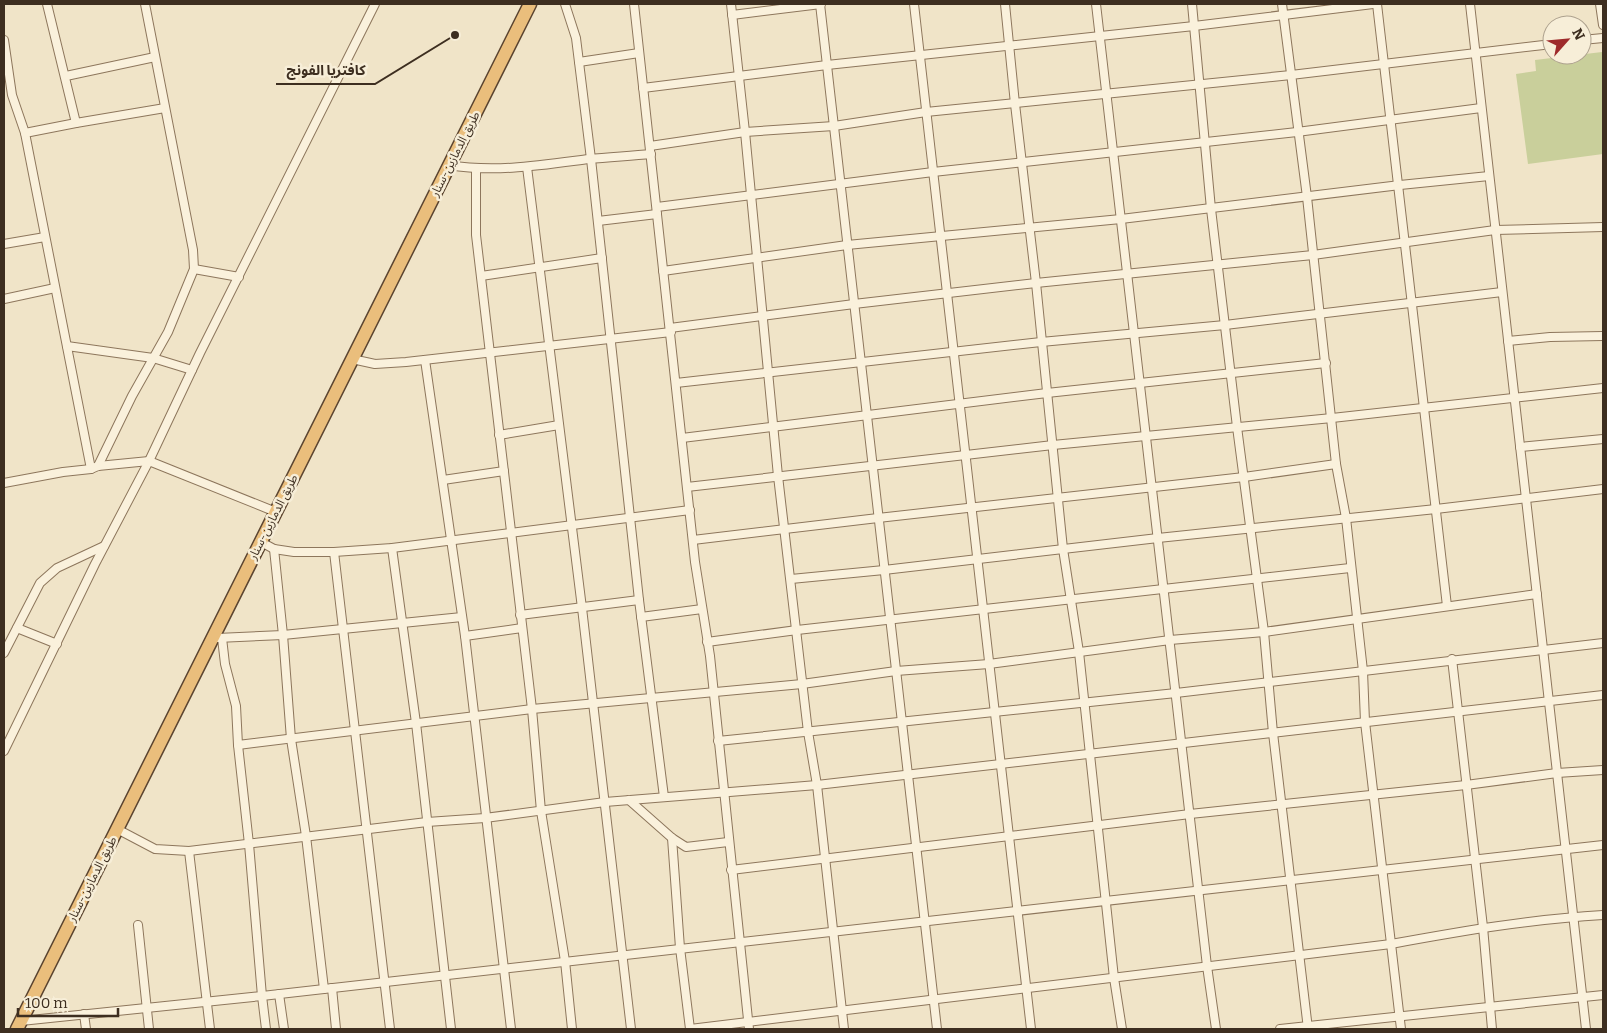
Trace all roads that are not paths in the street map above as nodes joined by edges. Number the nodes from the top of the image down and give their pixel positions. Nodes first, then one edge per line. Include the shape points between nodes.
1 (48, 4) edge
2 (145, 4) edge
3 (375, 4) edge
4 (530, 4) edge
5 (565, 4) edge
6 (634, 4) edge
7 (731, 4) edge
8 (820, 4) edge
9 (914, 4) edge
10 (1005, 4) edge
11 (1096, 4) edge
12 (1192, 4) edge
13 (1282, 4) edge
14 (1375, 4) edge
15 (1470, 4) edge
16 (1600, 4) edge
17 (1283, 14) junction
18 (732, 15) junction
19 (1603, 25) edge
20 (1194, 26) junction
21 (1100, 36) junction
22 (4, 40) edge
23 (1010, 44) junction
24 (1542, 45) edge
25 (639, 52) junction
26 (1475, 53) junction
27 (920, 54) junction
28 (155, 57) junction
29 (579, 62) junction
30 (1384, 64) junction
31 (827, 65) junction
32 (66, 76) junction
33 (739, 76) junction
34 (1291, 76) junction
35 (1199, 84) junction
36 (643, 88) junction
37 (12, 95) junction
38 (1106, 95) junction
39 (4, 97) edge
40 (1015, 104) junction
41 (165, 108) junction
42 (1482, 108) junction
43 (926, 112) junction
44 (1392, 120) junction
45 (76, 123) junction
46 (834, 126) junction
47 (745, 132) junction
48 (1297, 132) junction
49 (25, 133) junction
50 (1206, 142) junction
51 (650, 146) junction
52 (1113, 153) junction
53 (651, 154) junction
54 (591, 159) junction
55 (1022, 163) junction
56 (449, 165) junction
57 (527, 167) junction
58 (476, 168) junction
59 (933, 172) junction
60 (1489, 176) junction
61 (840, 184) junction
62 (1400, 185) junction
63 (751, 195) junction
64 (1307, 198) junction
65 (1212, 209) junction
66 (657, 210) junction
67 (1121, 219) junction
68 (598, 220) junction
69 (1030, 227) junction
70 (1603, 227) edge
71 (1495, 230) junction
72 (940, 236) junction
73 (46, 237) junction
74 (1406, 242) junction
75 (4, 244) edge
76 (847, 245) junction
77 (1313, 255) junction
78 (757, 256) junction
79 (602, 258) junction
80 (1218, 264) junction
81 (540, 267) junction
82 (194, 269) junction
83 (663, 271) junction
84 (1127, 273) junction
85 (481, 276) junction
86 (239, 277) junction
87 (1036, 283) junction
88 (56, 288) junction
89 (1502, 292) junction
90 (947, 294) junction
91 (4, 298) edge
92 (1413, 302) junction
93 (854, 304) junction
94 (1320, 313) junction
95 (763, 316) junction
96 (1225, 324) junction
97 (670, 330) junction
98 (1134, 333) junction
99 (1603, 336) edge
100 (610, 339) junction
101 (1508, 340) junction
102 (1041, 342) junction
103 (67, 346) junction
104 (549, 346) junction
105 (490, 353) junction
106 (954, 353) junction
107 (153, 358) junction
108 (352, 359) junction
109 (425, 360) junction
110 (860, 362) junction
111 (1326, 363) junction
112 (192, 370) junction
113 (768, 373) junction
114 (1231, 374) junction
115 (676, 383) junction
116 (1140, 383) junction
117 (1603, 388) edge
118 (1047, 393) junction
119 (1514, 397) junction
120 (960, 404) junction
121 (1423, 408) junction
122 (866, 415) junction
123 (1332, 418) junction
124 (559, 425) junction
125 (774, 427) junction
126 (1237, 427) junction
127 (499, 435) junction
128 (1146, 437) junction
129 (682, 438) junction
130 (1603, 439) edge
131 (1053, 445) junction
132 (1520, 448) junction
133 (966, 456) junction
134 (149, 461) junction
135 (1336, 464) junction
136 (872, 467) junction
137 (95, 468) junction
138 (504, 471) junction
139 (778, 476) junction
140 (1244, 477) junction
141 (443, 480) junction
142 (4, 484) edge
143 (687, 487) junction
144 (1152, 487) junction
145 (1603, 489) edge
146 (1058, 498) junction
147 (1526, 498) junction
148 (972, 507) junction
149 (1436, 509) junction
150 (690, 510) junction
151 (276, 512) junction
152 (630, 517) junction
153 (878, 518) junction
154 (1346, 518) junction
155 (571, 524) junction
156 (1250, 528) junction
157 (785, 530) junction
158 (511, 532) junction
159 (1158, 538) junction
160 (451, 540) junction
161 (693, 540) junction
162 (261, 542) junction
163 (104, 546) junction
164 (392, 548) junction
165 (274, 549) junction
166 (1062, 549) junction
167 (334, 552) junction
168 (977, 559) junction
169 (1350, 568) junction
170 (884, 570) junction
171 (791, 578) junction
172 (1257, 580) junction
173 (1164, 588) junction
174 (1537, 594) junction
175 (1071, 599) junction
176 (639, 600) junction
177 (1447, 606) junction
178 (582, 608) junction
179 (702, 609) junction
180 (983, 610) junction
181 (520, 615) junction
182 (462, 617) junction
183 (641, 617) junction
184 (1356, 619) junction
185 (890, 621) junction
186 (403, 624) junction
187 (18, 628) junction
188 (522, 628) junction
189 (344, 629) junction
190 (796, 630) junction
191 (1264, 632) junction
192 (283, 635) junction
193 (465, 636) junction
194 (217, 638) junction
195 (1170, 640) junction
196 (707, 642) junction
197 (1603, 643) edge
198 (57, 644) junction
199 (1543, 649) junction
200 (1079, 652) junction
201 (4, 653) edge
202 (1452, 659) junction
203 (989, 664) junction
204 (1363, 670) junction
205 (896, 671) junction
206 (1269, 681) junction
207 (802, 684) junction
208 (713, 693) junction
209 (1176, 693) junction
210 (1603, 695) edge
211 (651, 698) junction
212 (1549, 701) junction
213 (1084, 702) junction
214 (594, 704) junction
215 (532, 709) junction
216 (995, 712) junction
217 (1458, 712) junction
218 (474, 716) junction
219 (902, 722) junction
220 (1365, 722) junction
221 (416, 723) junction
222 (355, 732) junction
223 (808, 732) junction
224 (1273, 733) junction
225 (291, 739) junction
226 (718, 741) junction
227 (1182, 742) junction
228 (238, 745) junction
229 (4, 751) edge
230 (1089, 753) junction
231 (1001, 764) junction
232 (1603, 770) edge
233 (1557, 773) junction
234 (907, 774) junction
235 (817, 785) junction
236 (1466, 785) junction
237 (723, 791) junction
238 (1374, 795) junction
239 (664, 797) junction
240 (629, 800) junction
241 (604, 802) junction
242 (1282, 804) junction
243 (541, 811) junction
244 (1190, 814) junction
245 (485, 818) junction
246 (427, 822) junction
247 (1098, 824) junction
248 (117, 829) junction
249 (366, 829) junction
250 (1009, 835) junction
251 (306, 836) junction
252 (672, 838) junction
253 (728, 842) junction
254 (249, 844) junction
255 (1603, 845) edge
256 (916, 847) junction
257 (1566, 849) junction
258 (189, 851) junction
259 (1474, 859) junction
260 (825, 860) junction
261 (1383, 869) junction
262 (731, 870) junction
263 (1290, 880) junction
264 (1199, 890) junction
265 (1106, 900) junction
266 (1018, 910) junction
267 (1603, 914) edge
268 (1574, 916) junction
269 (924, 920) junction
270 (138, 925) dead end
271 (1483, 927) junction
272 (833, 931) junction
273 (739, 942) junction
274 (1392, 944) junction
275 (680, 948) junction
276 (622, 955) junction
277 (1300, 955) junction
278 (565, 961) junction
279 (1207, 966) junction
280 (505, 968) junction
281 (445, 975) junction
282 (1114, 978) junction
283 (384, 982) junction
284 (1026, 988) junction
285 (328, 989) junction
286 (279, 994) junction
287 (1603, 995) edge
288 (262, 996) junction
289 (1582, 997) junction
290 (933, 999) junction
291 (207, 1002) junction
292 (146, 1007) junction
293 (1490, 1007) junction
294 (842, 1010) junction
295 (84, 1014) junction
296 (1399, 1017) junction
297 (19, 1025) edge
298 (748, 1026) edge
299 (1308, 1028) edge
300 (86, 1029) edge
301 (149, 1029) edge
302 (210, 1029) edge
303 (266, 1029) edge
304 (284, 1029) edge
305 (336, 1029) edge
306 (390, 1029) edge
307 (451, 1029) edge
308 (511, 1029) edge
309 (572, 1029) edge
310 (630, 1029) edge
311 (690, 1029) edge
312 (844, 1029) edge
313 (937, 1029) edge
314 (1031, 1029) edge
315 (1122, 1029) edge
316 (1216, 1029) edge
317 (1280, 1029) edge
318 (1401, 1029) edge
319 (1492, 1029) edge
320 (1586, 1029) edge

1 - 32 street
2 - 28 street
3 - 86 street
4 - 56 highway, طريق الدمازين-سنار
5 - 29 street via 576,38
6 - 25 street
7 - 18 street
8 - 18 street
8 - 31 street
9 - 27 street
10 - 23 street
11 - 21 street
12 - 20 street
13 - 17 street
14 - 17 street
14 - 30 street
15 - 26 street
16 - 19 street
17 - 20 street
17 - 34 street
18 - 33 street
20 - 21 street
20 - 35 street
21 - 23 street
21 - 38 street
22 - 37 street
23 - 27 street
23 - 40 street
24 - 26 street
25 - 29 street
25 - 36 street
26 - 30 street
26 - 42 street
27 - 31 street
27 - 43 street
28 - 32 street
28 - 41 street
29 - 54 street
30 - 34 street
30 - 44 street
31 - 33 street
31 - 46 street
32 - 45 street
33 - 36 street
33 - 47 street
34 - 35 street
34 - 48 street
35 - 38 street
35 - 50 street
36 - 51 street
37 - 39 street
37 - 49 street
38 - 40 street
38 - 52 street
40 - 43 street
40 - 55 street
41 - 45 street
41 - 82 street
42 - 44 street
42 - 60 street
43 - 46 street
43 - 59 street
44 - 48 street
44 - 62 street
45 - 49 street
46 - 47 street
46 - 61 street
47 - 51 street
47 - 63 street
48 - 50 street
48 - 64 street
49 - 73 street
50 - 52 street
50 - 65 street
51 - 53 street
52 - 55 street
52 - 67 street
53 - 54 street
53 - 66 street
54 - 57 street
54 - 68 street
55 - 59 street
55 - 69 street
56 - 58 street
56 - 108 highway, طريق الدمازين-سنار
57 - 58 street
57 - 81 street
58 - 85 street via 476,236
59 - 61 street
59 - 72 street
60 - 62 street
60 - 71 street
61 - 63 street
61 - 76 street
62 - 64 street
62 - 74 street
63 - 66 street
63 - 78 street
64 - 65 street
64 - 77 street
65 - 67 street
65 - 80 street
66 - 68 street
66 - 83 street
67 - 69 street
67 - 84 street
68 - 79 street
69 - 72 street
69 - 87 street
70 - 71 street
71 - 74 street
71 - 89 street
72 - 76 street
72 - 90 street
73 - 75 street
73 - 88 street
74 - 77 street
74 - 92 street
76 - 78 street
76 - 93 street
77 - 80 street
77 - 94 street
78 - 83 street
78 - 95 street
79 - 81 street
79 - 100 street
80 - 84 street
80 - 96 street
81 - 85 street
81 - 104 street
82 - 86 street
82 - 107 street via 168,332
83 - 97 street
84 - 87 street
84 - 98 street
85 - 105 street
86 - 112 street
87 - 90 street
87 - 102 street
88 - 91 street
88 - 103 street
89 - 92 street
89 - 101 street
90 - 93 street
90 - 106 street
92 - 94 street
92 - 121 street
93 - 95 street
93 - 110 street
94 - 96 street
94 - 111 street
95 - 97 street
95 - 113 street
96 - 98 street
96 - 114 street
97 - 100 street
97 - 115 street
98 - 102 street
98 - 116 street
99 - 101 street
100 - 104 street
100 - 152 street
101 - 119 street
102 - 106 street
102 - 118 street
103 - 107 street
103 - 137 street
104 - 105 street
104 - 124 street
105 - 109 street
105 - 127 street
106 - 110 street
106 - 120 street
107 - 112 street
107 - 137 street
108 - 109 street via 375,364
108 - 151 highway, طريق الدمازين-سنار
109 - 141 street
110 - 113 street
110 - 122 street
111 - 114 street
111 - 123 street
112 - 134 street
113 - 115 street
113 - 125 street
114 - 116 street
114 - 126 street
115 - 129 street
116 - 118 street
116 - 128 street
117 - 119 street
118 - 120 street
118 - 131 street
119 - 121 street
119 - 132 street
120 - 122 street
120 - 133 street
121 - 123 street
121 - 149 street
122 - 125 street
122 - 136 street
123 - 126 street
123 - 135 street
124 - 127 street
124 - 155 street
125 - 129 street
125 - 139 street
126 - 128 street
126 - 140 street
127 - 138 street
128 - 131 street
128 - 144 street
129 - 143 street
130 - 132 street
131 - 133 street
131 - 146 street
132 - 147 street
133 - 136 street
133 - 148 street
134 - 137 street
134 - 151 street
134 - 163 street
135 - 140 street
135 - 154 street
136 - 139 street
136 - 153 street
137 - 142 street
138 - 141 street
138 - 158 street
139 - 143 street
139 - 157 street
140 - 144 street
140 - 156 street
141 - 160 street
143 - 150 street
144 - 146 street
144 - 159 street
145 - 147 street
146 - 148 street
146 - 166 street
147 - 149 street
147 - 174 street
148 - 153 street
148 - 168 street
149 - 154 street
149 - 177 street
150 - 152 street
150 - 161 street
151 - 162 highway, طريق الدمازين-سنار
152 - 155 street
152 - 176 street
153 - 157 street
153 - 170 street
154 - 156 street
154 - 169 street
155 - 158 street
155 - 178 street
156 - 159 street
156 - 172 street
157 - 161 street
157 - 171 street
158 - 160 street
158 - 181 street
159 - 166 street
159 - 173 street
160 - 164 street
160 - 182 street
161 - 179 street
162 - 165 street
162 - 194 highway, طريق الدمازين-سنار
163 - 187 street via 57,568 40,583
163 - 198 street
164 - 167 street
164 - 186 street
165 - 167 street
165 - 192 street
166 - 168 street
166 - 175 street
167 - 189 street
168 - 170 street
168 - 180 street
169 - 172 street
169 - 184 street
170 - 171 street
170 - 185 street
171 - 190 street
172 - 173 street
172 - 191 street
173 - 175 street
173 - 195 street
174 - 177 street
174 - 199 street
175 - 180 street
175 - 200 street
176 - 178 street
176 - 183 street
177 - 184 street
178 - 181 street
178 - 214 street
179 - 183 street
179 - 196 street
180 - 185 street
180 - 203 street
181 - 188 street
182 - 186 street
182 - 193 street
183 - 211 street
184 - 191 street
184 - 204 street
185 - 190 street
185 - 205 street
186 - 189 street
186 - 221 street
187 - 198 street
187 - 201 street
188 - 193 street
188 - 215 street
189 - 192 street
189 - 222 street
190 - 196 street
190 - 207 street
191 - 195 street
191 - 206 street
192 - 194 street
192 - 225 street
193 - 218 street
194 - 228 street via 236,706
194 - 248 highway, طريق الدمازين-سنار
195 - 200 street
195 - 209 street
196 - 208 street
197 - 199 street
198 - 229 street
199 - 202 street
199 - 212 street
200 - 203 street
200 - 213 street
202 - 204 street
202 - 217 street
203 - 205 street
203 - 216 street
204 - 206 street
204 - 220 street
205 - 207 street
205 - 219 street
206 - 209 street
206 - 224 street
207 - 208 street
207 - 223 street
208 - 211 street
208 - 226 street
209 - 213 street
209 - 227 street
210 - 212 street
211 - 214 street
211 - 239 street
212 - 217 street
212 - 233 street
213 - 216 street
213 - 230 street
214 - 215 street
214 - 241 street
215 - 218 street
215 - 243 street
216 - 219 street
216 - 231 street
217 - 220 street
217 - 236 street
218 - 221 street
218 - 245 street
219 - 223 street
219 - 234 street
220 - 224 street
220 - 238 street
221 - 222 street
221 - 246 street
222 - 225 street
222 - 249 street
223 - 226 street
223 - 235 street
224 - 227 street
224 - 242 street
225 - 228 street
225 - 251 street
226 - 237 street
227 - 230 street
227 - 244 street
228 - 254 street
230 - 231 street
230 - 247 street
231 - 234 street
231 - 250 street
232 - 233 street
233 - 236 street
233 - 257 street
234 - 235 street
234 - 256 street
235 - 237 street
235 - 260 street
236 - 238 street
236 - 259 street
237 - 239 street
237 - 253 street
238 - 242 street
238 - 261 street
239 - 240 street
240 - 241 street
240 - 252 street
241 - 243 street
241 - 276 street
242 - 244 street
242 - 263 street
243 - 245 street
243 - 278 street
244 - 247 street
244 - 264 street
245 - 246 street
245 - 280 street
246 - 249 street
246 - 281 street
247 - 250 street
247 - 265 street
248 - 258 street via 156,849
248 - 297 highway, طريق الدمازين-سنار
249 - 251 street
249 - 283 street
250 - 256 street
250 - 266 street
251 - 254 street
251 - 285 street
252 - 253 street via 686,846
252 - 275 street
253 - 262 street
254 - 258 street
254 - 288 street
255 - 257 street
256 - 260 street
256 - 269 street
257 - 259 street
257 - 268 street
258 - 291 street
259 - 261 street
259 - 271 street
260 - 262 street
260 - 272 street
261 - 263 street
261 - 274 street
262 - 273 street
263 - 264 street
263 - 277 street
264 - 265 street
264 - 279 street
265 - 266 street
265 - 282 street
266 - 269 street
266 - 284 street
267 - 268 street
268 - 271 street
268 - 289 street
269 - 272 street
269 - 290 street
270 - 292 street
271 - 274 street
271 - 293 street
272 - 273 street
272 - 294 street
273 - 275 street
273 - 298 street
274 - 277 street
274 - 296 street
275 - 276 street
275 - 311 street
276 - 278 street
276 - 310 street
277 - 279 street
277 - 299 street
278 - 280 street
278 - 309 street
279 - 282 street
279 - 316 street
280 - 281 street
280 - 308 street
281 - 283 street
281 - 307 street
282 - 284 street
282 - 315 street
283 - 285 street
283 - 306 street
284 - 290 street
284 - 314 street
285 - 286 street
285 - 305 street
286 - 288 street
286 - 304 street
287 - 289 street
288 - 291 street
288 - 303 street
289 - 293 street
289 - 320 street
290 - 294 street
290 - 313 street
291 - 292 street
291 - 302 street
292 - 295 street
292 - 301 street
293 - 296 street
293 - 319 street
294 - 298 street
294 - 312 street
295 - 297 street
295 - 300 street
296 - 299 street
296 - 318 street
298 - 311 street
299 - 317 street

